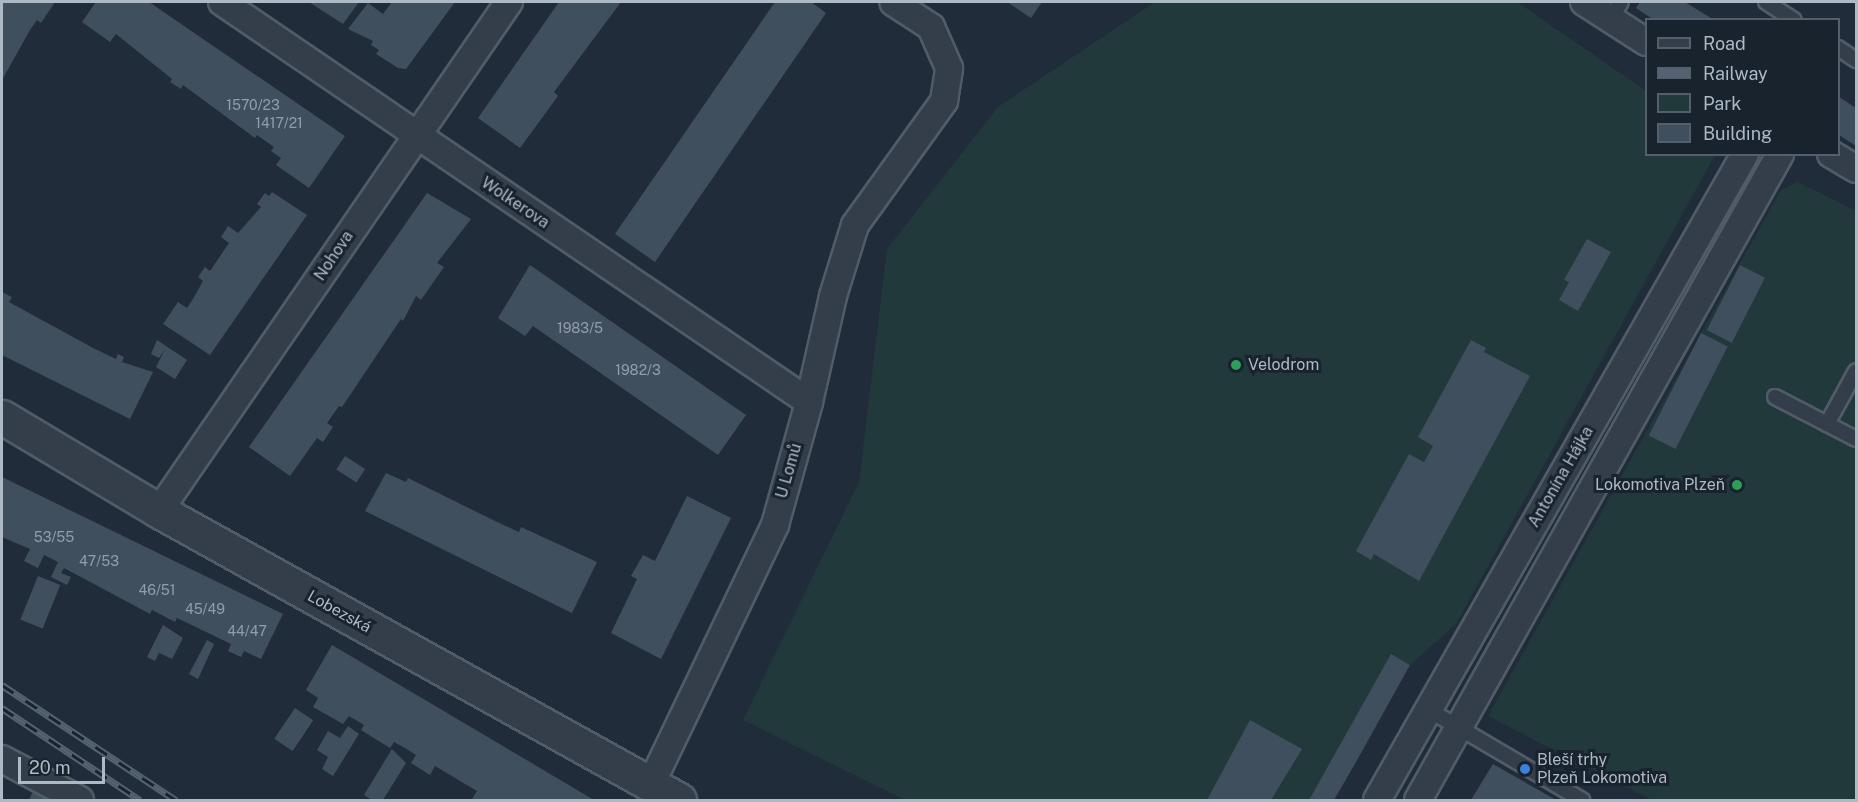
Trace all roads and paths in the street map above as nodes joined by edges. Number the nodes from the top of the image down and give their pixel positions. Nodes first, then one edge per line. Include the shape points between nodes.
1 (222, 2) edge
2 (509, 2) edge
3 (893, 2) edge
4 (1584, 2) edge
5 (1766, 2) edge
6 (1616, 10) edge
7 (1791, 18) edge
8 (1645, 40) edge
9 (1840, 49) edge
10 (1857, 60) edge
11 (416, 136) junction
12 (1744, 156) edge
13 (1779, 156) edge
14 (1834, 156) edge
15 (1857, 169) edge
16 (1857, 371) edge
17 (1775, 397) dead end
18 (809, 402) junction
19 (2, 417) edge
20 (1827, 424) junction
21 (1857, 439) edge
22 (159, 511) junction
23 (1429, 710) junction
24 (1459, 728) junction
25 (2, 759) edge
26 (651, 784) junction
27 (80, 801) edge
28 (679, 801) edge
29 (1377, 801) edge
30 (1418, 801) edge
31 (1582, 801) edge

1 - 11 street, Wolkerova
2 - 11 street, Nohova
3 - 18 street, U Lomů via 931,27 949,68 944,101 855,225 833,296
4 - 6 street
5 - 7 lane
6 - 8 street
9 - 10 lane
11 - 18 street, Wolkerova
11 - 22 street, Nohova
12 - 23 street, Antonína Hájka
13 - 24 street, Antonína Hájka
14 - 15 street
16 - 20 lane
17 - 20 lane
18 - 26 street, U Lomů via 775,525
19 - 22 street, Lobezská
20 - 21 lane
22 - 26 street, Lobezská
23 - 24 lane
23 - 29 street, Antonína Hájka
24 - 30 street, Antonína Hájka
24 - 31 lane
25 - 27 street
26 - 28 street, Lobezská

